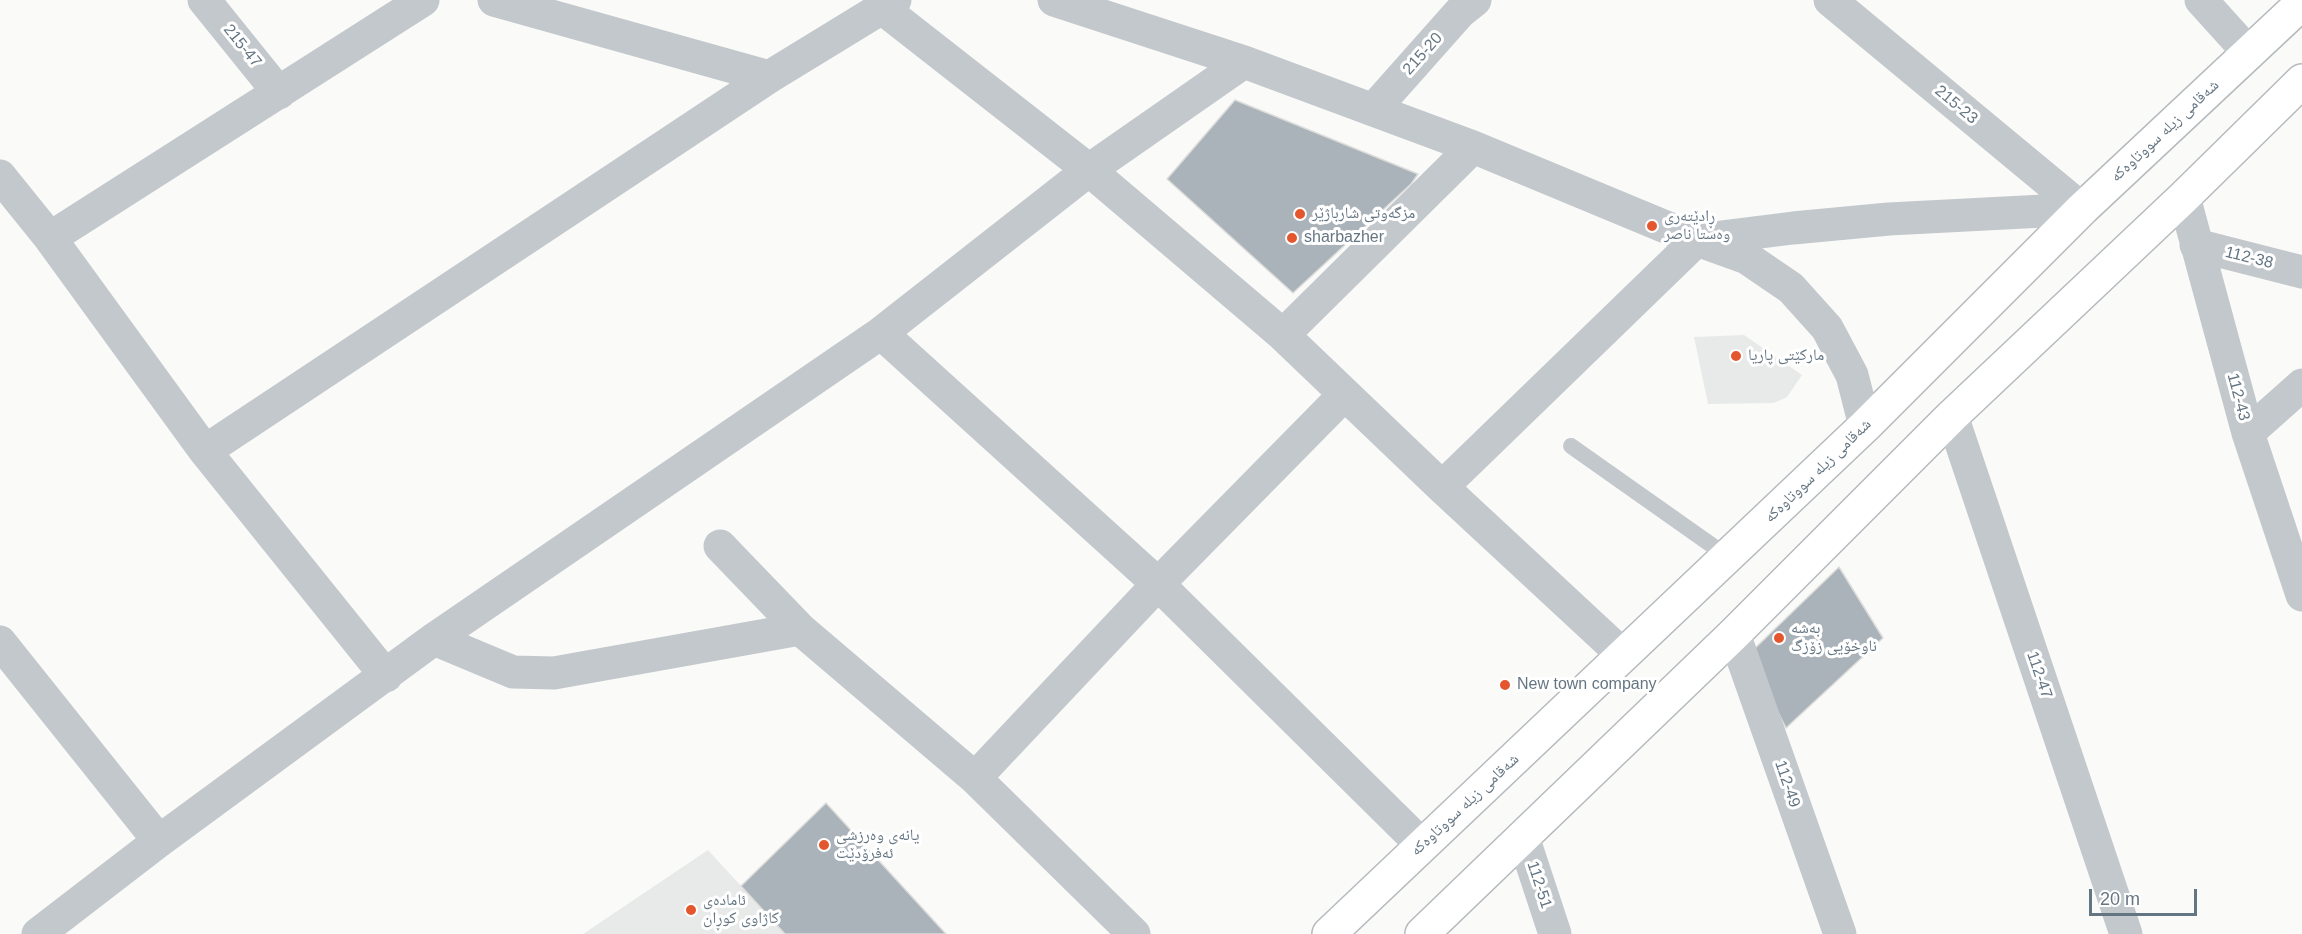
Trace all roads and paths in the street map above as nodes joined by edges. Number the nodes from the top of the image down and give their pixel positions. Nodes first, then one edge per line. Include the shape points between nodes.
1 (204, 0) edge
2 (423, 0) edge
3 (494, 0) edge
4 (1054, 0) edge
5 (1830, 0) edge
6 (2201, 0) edge
7 (2302, 3) edge
8 (889, 4) edge
9 (1457, 4) edge
10 (2249, 53) junction
11 (1244, 62) junction
12 (770, 77) junction
13 (2302, 81) edge
14 (279, 93) junction
15 (1373, 110) junction
16 (1473, 147) junction
17 (1089, 170) junction
18 (0, 176) edge
19 (2184, 197) junction
20 (2082, 209) junction
21 (50, 238) junction
22 (1697, 240) junction
23 (2196, 245) junction
24 (2302, 272) edge
25 (881, 333) junction
26 (1283, 335) junction
27 (2302, 385) edge
28 (1344, 395) junction
29 (1952, 416) junction
30 (1865, 426) junction
31 (2248, 434) junction
32 (1571, 446) dead end
33 (205, 451) junction
34 (1442, 487) junction
35 (720, 546) dead end
36 (1727, 556) junction
37 (1158, 584) junction
38 (2302, 595) edge
39 (800, 629) junction
40 (1734, 634) junction
41 (435, 639) junction
42 (0, 642) edge
43 (1623, 655) junction
44 (386, 676) junction
45 (975, 778) junction
46 (1523, 837) junction
47 (159, 841) junction
48 (1422, 845) junction
49 (38, 934) edge
50 (1134, 934) edge
51 (1329, 934) edge
52 (1422, 934) edge
53 (1555, 934) edge
54 (1840, 934) edge
55 (2126, 934) edge

1 - 14 street, 215-47
2 - 14 street
3 - 12 street
4 - 11 street
5 - 20 street, 215-23
6 - 10 street
7 - 10 main road, شەقامی زیلە سووتاوەکە
8 - 12 street
8 - 17 street
9 - 15 street, 215-20
10 - 20 main road, شەقامی زیلە سووتاوەکە
11 - 15 street
11 - 17 street
12 - 33 street
13 - 19 main road
14 - 21 street
15 - 16 street
16 - 22 street
16 - 26 street
17 - 25 street
17 - 26 street
18 - 21 street
19 - 23 street, 112-43
19 - 29 main road
20 - 22 street via 1889,219
20 - 30 main road, شەقامی زیلە سووتاوەکە
21 - 33 street
22 - 30 street via 1747,258 1791,288 1827,328 1852,375
22 - 34 street
23 - 24 street, 112-38
23 - 31 street, 112-43
25 - 37 street
25 - 41 street
26 - 28 street
27 - 31 street
28 - 34 street
28 - 37 street
29 - 40 main road
29 - 55 street, 112-47
30 - 36 main road, شەقامی زیلە سووتاوەکە
31 - 38 street, 112-43
32 - 36 lane
33 - 44 street
34 - 43 street
35 - 39 street
36 - 43 main road, شەقامی زیلە سووتاوەکە
37 - 45 street
37 - 48 street
39 - 41 street via 554,673 513,672
39 - 45 street
40 - 46 main road
40 - 54 street, 112-49
41 - 44 street
42 - 47 street
43 - 48 main road, شەقامی زیلە سووتاوەکە
44 - 47 street
45 - 50 street
46 - 52 main road
46 - 53 street, 112-51
47 - 49 street
48 - 51 main road, شەقامی زیلە سووتاوەکە

